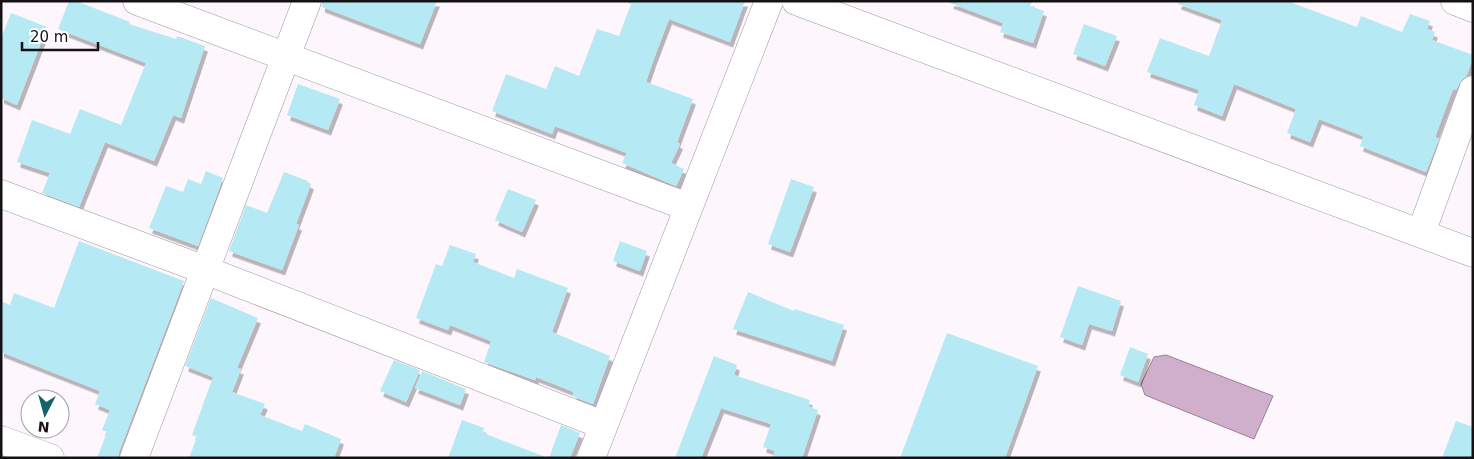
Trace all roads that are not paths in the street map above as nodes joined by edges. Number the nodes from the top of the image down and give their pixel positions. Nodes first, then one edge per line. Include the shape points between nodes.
1 (137, 1) edge
2 (306, 1) edge
3 (769, 1) edge
4 (796, 1) edge
5 (1455, 1) edge
6 (1473, 8) edge
7 (286, 57) junction
8 (1473, 90) edge
9 (1, 194) edge
10 (688, 207) junction
11 (1421, 233) junction
12 (1473, 253) edge
13 (205, 270) junction
14 (603, 425) junction
15 (1, 440) edge
16 (50, 458) edge
17 (134, 458) edge
18 (591, 458) edge

1 - 7 street
2 - 7 street
3 - 10 street
4 - 11 street
5 - 6 street
7 - 10 street
7 - 13 street
8 - 11 street
9 - 13 street
10 - 14 street
11 - 12 street
13 - 14 street
13 - 17 street
14 - 18 street
15 - 16 street

